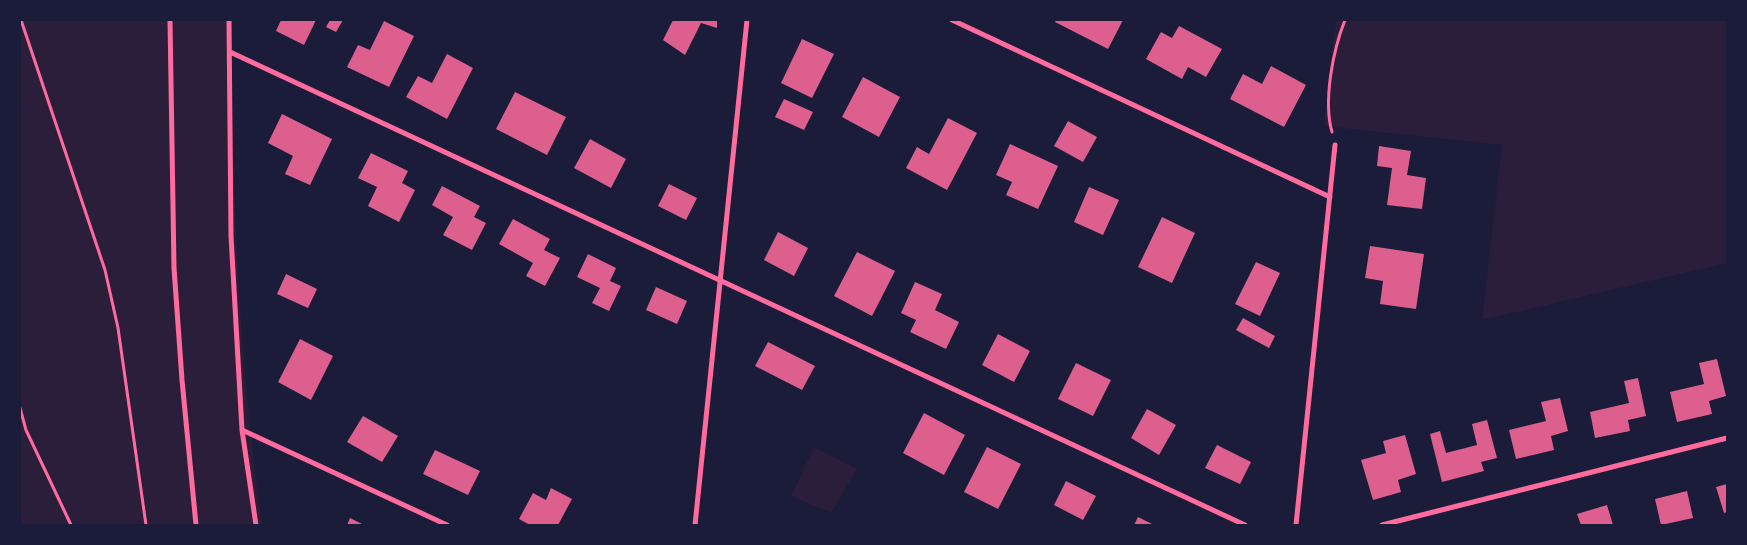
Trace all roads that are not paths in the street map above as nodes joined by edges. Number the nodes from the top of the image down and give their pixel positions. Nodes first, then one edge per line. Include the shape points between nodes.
1 (170, 20) edge
2 (229, 20) edge
3 (747, 20) edge
4 (952, 20) edge
5 (230, 52) junction
6 (1335, 145) road end
7 (1330, 197) junction
8 (719, 281) junction
9 (242, 430) junction
10 (1727, 438) edge
11 (196, 525) edge
12 (256, 525) edge
13 (447, 525) edge
14 (695, 525) edge
15 (1245, 525) edge
16 (1296, 525) edge
17 (1382, 525) edge

1 - 11 street via 174,268
2 - 5 street
3 - 8 street
4 - 7 street
5 - 8 street
5 - 9 street via 231,236
6 - 7 street
7 - 16 street
8 - 14 street
8 - 15 street
9 - 12 street
9 - 13 street
10 - 17 street

